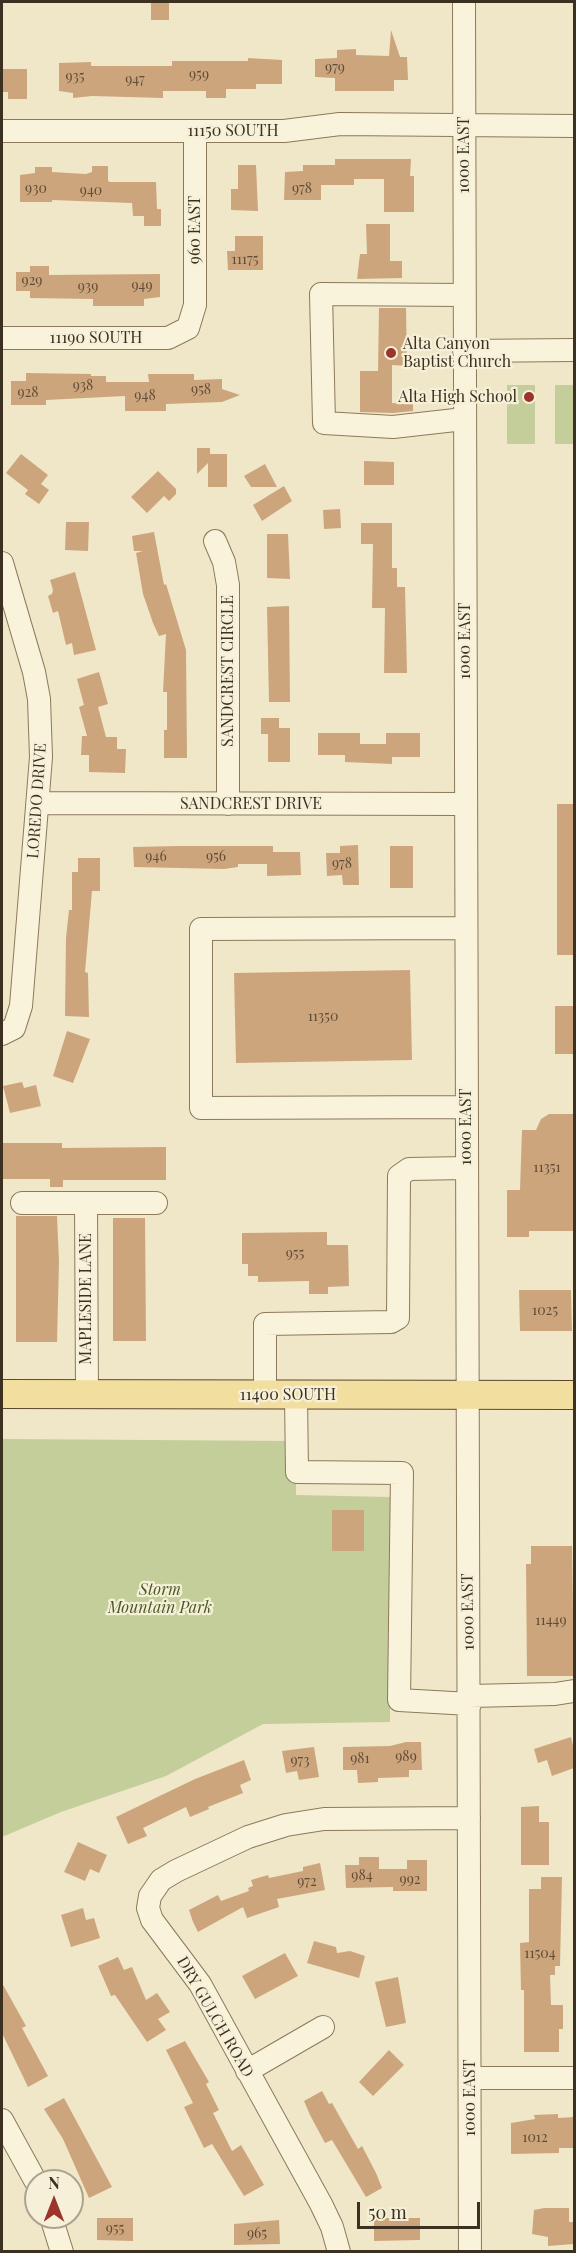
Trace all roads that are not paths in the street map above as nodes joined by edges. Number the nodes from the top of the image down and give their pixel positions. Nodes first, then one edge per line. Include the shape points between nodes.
1 (464, 2) edge
2 (464, 123) junction
3 (574, 126) edge
4 (2, 131) edge
5 (195, 131) junction
6 (464, 295) junction
7 (188, 328) joint
8 (2, 338) edge
9 (574, 350) edge
10 (464, 351) junction
11 (464, 420) junction
12 (215, 541) dead end
13 (2, 563) edge
14 (38, 803) junction
15 (228, 804) junction
16 (465, 804) junction
17 (465, 928) junction
18 (2, 1034) edge
19 (465, 1107) junction
20 (466, 1168) junction
21 (22, 1203) dead end
22 (86, 1203) junction
23 (156, 1203) dead end
24 (2, 1394) edge
25 (87, 1395) junction
26 (265, 1395) junction
27 (297, 1395) junction
28 (466, 1395) junction
29 (574, 1395) edge
30 (574, 1691) edge
31 (470, 1700) junction
32 (469, 1818) junction
33 (323, 2027) dead end
34 (247, 2071) junction
35 (470, 2078) junction
36 (574, 2078) edge
37 (2, 2120) edge
38 (29, 2169) edge
39 (55, 2229) edge
40 (62, 2252) edge
41 (339, 2252) edge
42 (470, 2252) edge

1 - 2 street, 1000 EAST
2 - 3 street, 11150 SOUTH
2 - 5 street, 11150 SOUTH
2 - 6 street, 1000 EAST
4 - 5 street, 11150 SOUTH
5 - 7 street, 960 EAST via 195,305
6 - 10 street, 1000 EAST
6 - 11 street via 321,294 324,423 401,427
7 - 8 street, 11190 SOUTH via 168,338
9 - 10 street
10 - 11 street, 1000 EAST
11 - 16 street, 1000 EAST
12 - 15 street, SANDCREST CIRCLE via 228,585
13 - 14 street, LOREDO DRIVE via 39,699
14 - 15 street, SANDCREST DRIVE
14 - 18 street, LOREDO DRIVE via 21,1006 14,1028
15 - 16 street, SANDCREST DRIVE
16 - 17 street, 1000 EAST
17 - 19 street, 1000 EAST
17 - 19 street via 201,929 201,1108
19 - 20 street, 1000 EAST
20 - 26 street via 409,1169 399,1176 398,1318 391,1322 265,1323
20 - 28 street, 1000 EAST
21 - 22 street
22 - 23 street
22 - 25 street, MAPLESIDE LANE
24 - 25 main road, 11400 SOUTH
25 - 26 main road, 11400 SOUTH
26 - 27 main road, 11400 SOUTH
27 - 28 main road, 11400 SOUTH
27 - 31 street via 297,1472 402,1473 399,1700
28 - 29 main road, 11400 SOUTH
28 - 31 street, 1000 EAST
30 - 31 street
31 - 32 street, 1000 EAST
32 - 34 street, DRY GULCH ROAD via 324,1819 286,1825 248,1837 160,1880 150,1896 152,1920 200,1984
32 - 35 street, 1000 EAST
33 - 34 street
34 - 41 street, DRY GULCH ROAD via 321,2204
35 - 36 street
35 - 42 street, 1000 EAST
37 - 38 street
39 - 40 street

